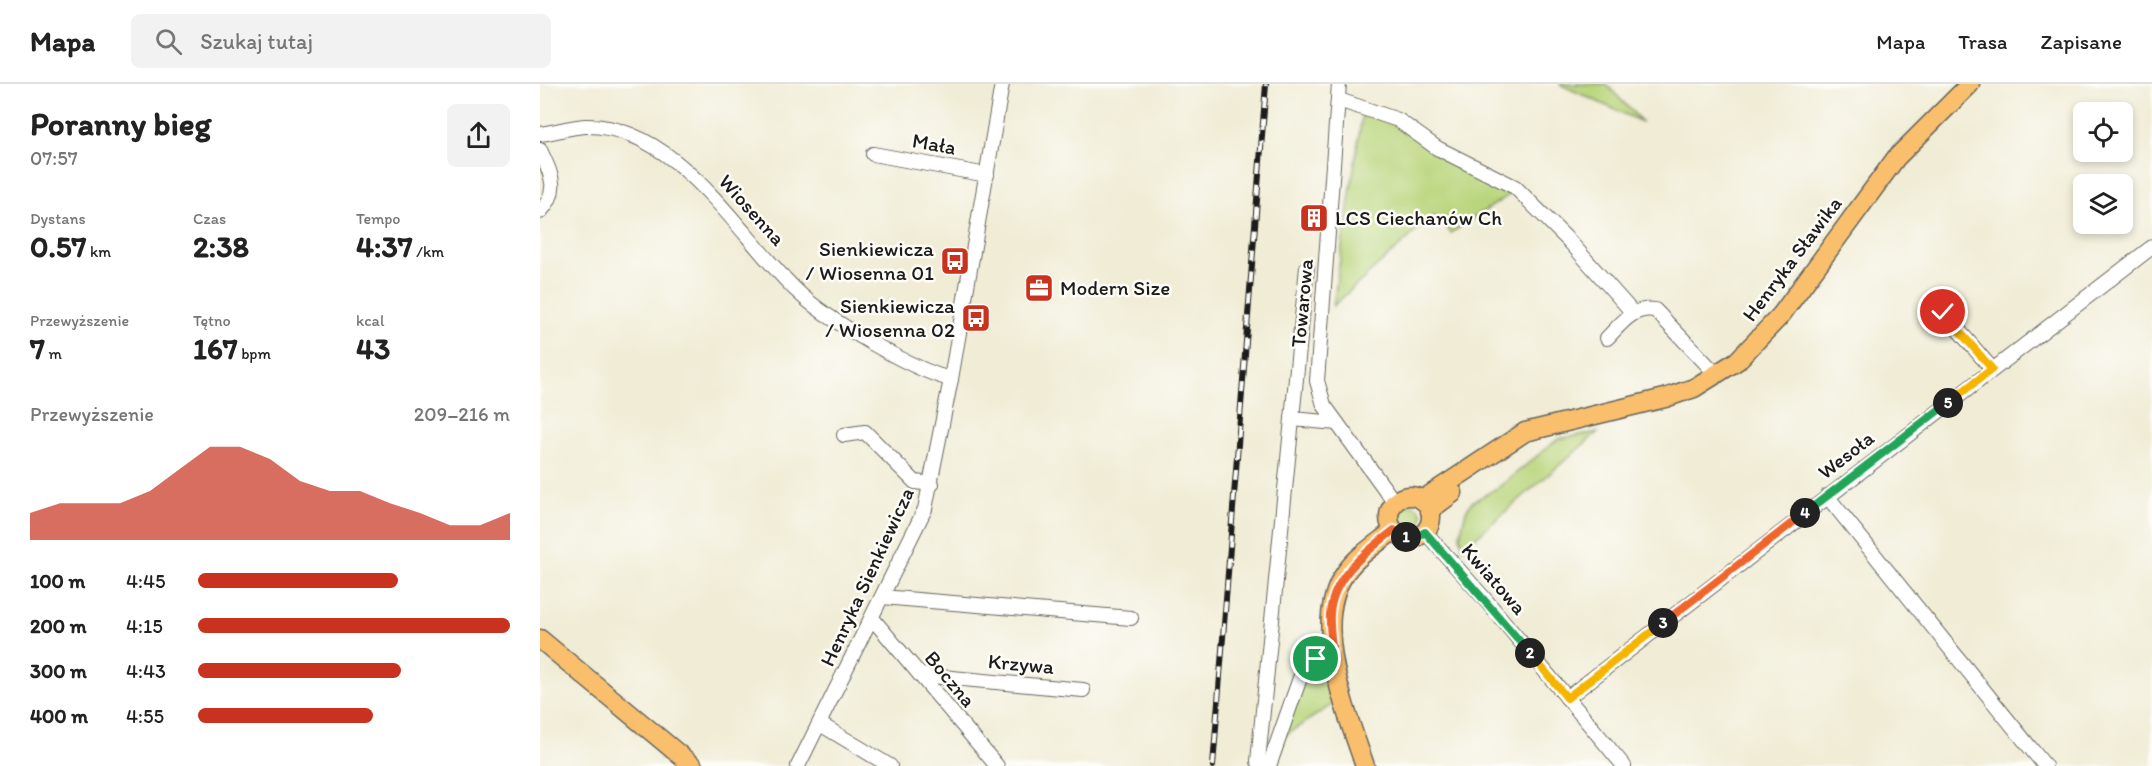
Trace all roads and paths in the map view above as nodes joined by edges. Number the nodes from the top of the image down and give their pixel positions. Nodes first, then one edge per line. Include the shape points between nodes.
1 (1002, 84) edge
2 (1339, 84) edge
3 (1970, 84) edge
4 (1339, 100) junction
5 (540, 134) edge
6 (540, 150) edge
7 (873, 154) dead end
8 (987, 175) junction
9 (540, 212) edge
10 (2151, 250) edge
11 (1307, 267) dead end
12 (1943, 312) dead end
13 (1633, 313) junction
14 (1607, 338) dead end
15 (1992, 369) junction
16 (1717, 375) junction
17 (951, 379) junction
18 (1292, 418) junction
19 (1336, 423) junction
20 (844, 435) dead end
21 (932, 484) junction
22 (1827, 496) junction
23 (1395, 503) junction
24 (1426, 505) junction
25 (1394, 530) junction
26 (1425, 532) junction
27 (882, 597) junction
28 (872, 618) junction
29 (1131, 618) dead end
30 (540, 639) edge
31 (1332, 652) junction
32 (920, 675) junction
33 (1083, 690) dead end
34 (1567, 698) junction
35 (820, 724) junction
36 (670, 748) junction
37 (800, 764) edge
38 (1269, 765) edge
39 (688, 766) edge
40 (693, 766) edge
41 (890, 766) edge
42 (997, 766) edge
43 (1365, 766) edge
44 (1623, 766) edge
45 (2045, 766) edge

1 - 8 street, Henryka Sienkiewicza
2 - 4 street, Towarowa
3 - 16 main road, Henryka Sławika via 1896,158 1781,315 1737,361
4 - 13 street via 1398,120 1437,148 1515,187
4 - 19 street, Towarowa via 1317,381 1324,405
5 - 17 street, Wiosenna via 600,127 655,147 692,176 798,292 820,310 925,371
6 - 9 street via 555,185
7 - 8 street, Mała
8 - 17 street, Henryka Sienkiewicza
10 - 15 street, Wesoła
11 - 18 street
12 - 15 street
13 - 14 street
13 - 16 street via 1645,308 1655,310
15 - 22 street, Wesoła
16 - 24 main road, Henryka Sławika via 1665,399 1512,438
17 - 21 street, Henryka Sienkiewicza
18 - 19 street
18 - 38 street via 1258,761
19 - 23 street
20 - 21 street via 865,432 915,482
21 - 27 street, Henryka Sienkiewicza via 925,509
22 - 34 street, Wesoła
22 - 45 street
23 - 24 main road via 1411,496
23 - 25 main road via 1390,513
24 - 26 main road via 1431,520
25 - 26 main road via 1410,538
25 - 31 main road via 1346,572 1336,591 1330,614
26 - 34 street, Kwiatowa
27 - 28 street, Henryka Sienkiewicza
27 - 29 street
28 - 32 street, Boczna
28 - 35 street, Henryka Sienkiewicza
30 - 36 main road
31 - 38 street via 1316,659 1300,678
31 - 43 main road
32 - 33 street, Krzywa
32 - 42 street, Boczna
34 - 44 street, Kwiatowa
35 - 37 street, Henryka Sienkiewicza
35 - 41 street
36 - 39 main road
36 - 40 main road

